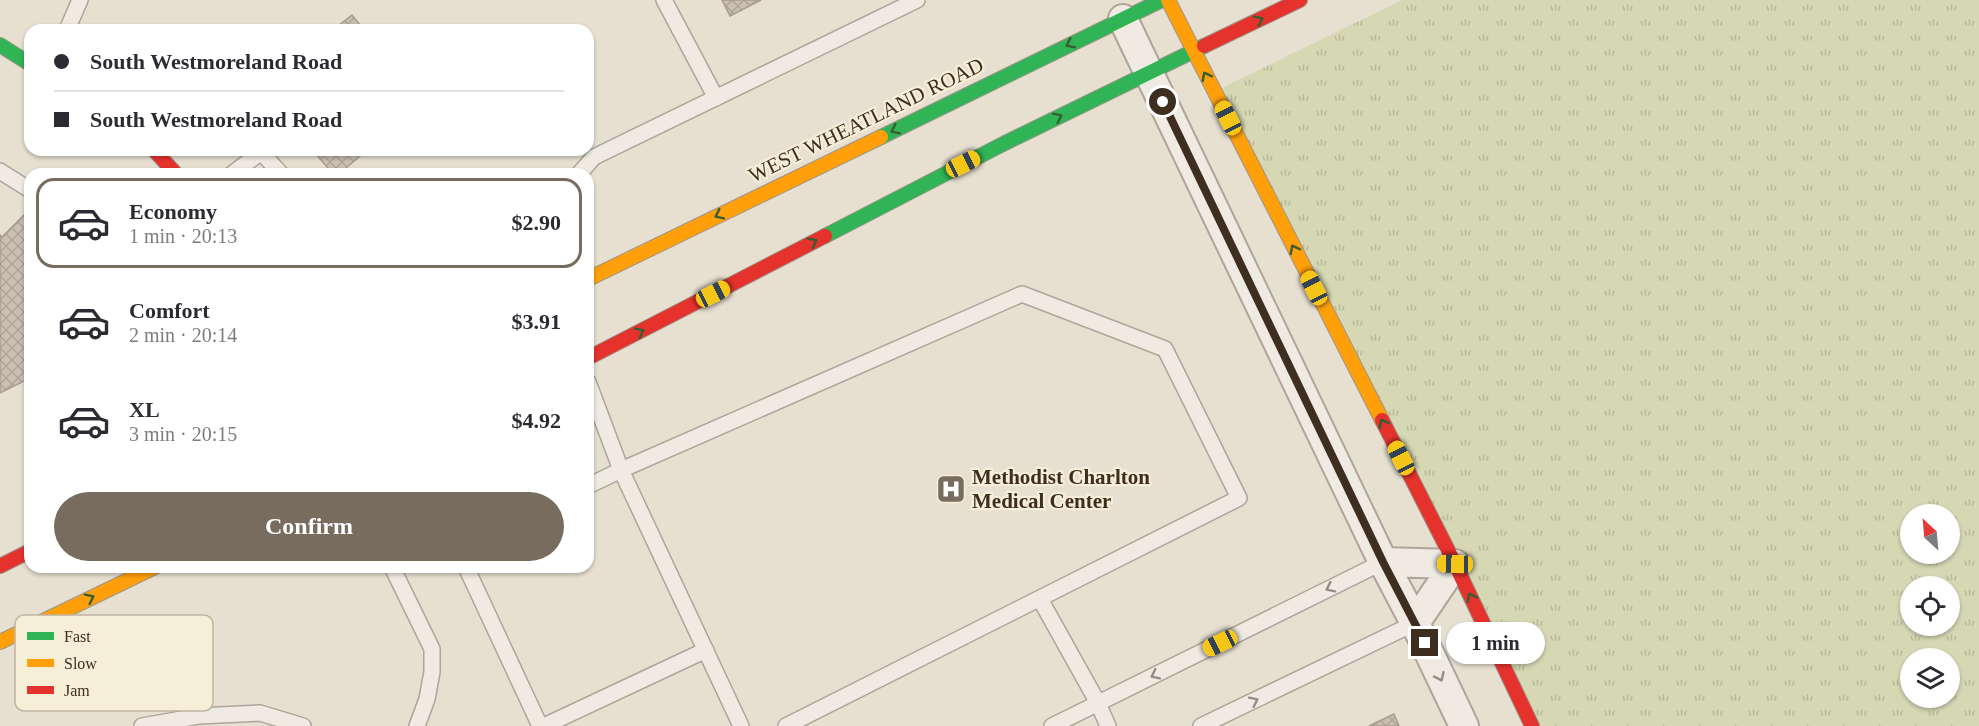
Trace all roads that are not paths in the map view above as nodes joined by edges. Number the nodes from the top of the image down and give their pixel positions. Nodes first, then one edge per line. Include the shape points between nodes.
1 (80, 0) edge
2 (664, 0) edge
3 (917, 0) edge
4 (1162, 0) edge
5 (1168, 0) edge
6 (1300, 0) edge
7 (1120, 14) junction
8 (70, 24) edge
9 (0, 47) edge
10 (1194, 52) junction
11 (24, 61) edge
12 (1149, 73) junction
13 (716, 98) junction
14 (160, 156) edge
15 (256, 156) edge
16 (264, 156) edge
17 (170, 168) edge
18 (240, 168) edge
19 (275, 168) edge
20 (584, 168) edge
21 (0, 171) edge
22 (24, 186) edge
23 (594, 276) edge
24 (594, 355) edge
25 (594, 398) edge
26 (621, 470) junction
27 (594, 483) edge
28 (24, 554) edge
29 (1383, 562) junction
30 (1455, 564) junction
31 (0, 566) edge
32 (143, 573) edge
33 (395, 573) edge
34 (469, 573) edge
35 (1040, 599) junction
36 (56, 615) edge
37 (1415, 623) junction
38 (15, 635) edge
39 (0, 642) edge
40 (705, 650) junction
41 (1098, 703) junction
42 (142, 726) edge
43 (303, 726) edge
44 (417, 726) edge
45 (542, 726) edge
46 (741, 726) edge
47 (786, 726) edge
48 (1052, 726) edge
49 (1108, 726) edge
50 (1201, 726) edge
51 (1464, 726) edge
52 (1532, 726) edge

1 - 8 lane
2 - 13 lane
3 - 13 lane
4 - 7 main road, WEST WHEATLAND ROAD
5 - 10 main road
10 -> 6 main road
7 - 12 street
7 -> 23 main road, WEST WHEATLAND ROAD
9 - 11 main road
10 - 12 main road
30 -> 10 main road
24 -> 12 main road via 1005,142
12 - 29 street
13 - 20 lane via 594,157
14 - 17 main road
15 - 18 lane
16 - 19 lane
21 - 22 lane
25 - 26 lane
26 - 27 lane
26 - 35 lane via 1022,294 1165,349 1239,498
26 - 40 lane
28 - 31 main road
29 - 30 street
29 - 37 street
29 -> 41 lane
30 - 37 street
52 -> 30 main road
36 -> 32 main road
33 - 44 lane via 432,649 427,699
34 - 45 lane
35 - 41 lane
35 - 47 lane
50 -> 37 lane
37 -> 51 street
39 -> 38 main road
40 - 45 lane
40 - 46 lane
41 - 48 lane
41 - 49 lane
42 - 43 lane via 260,713

